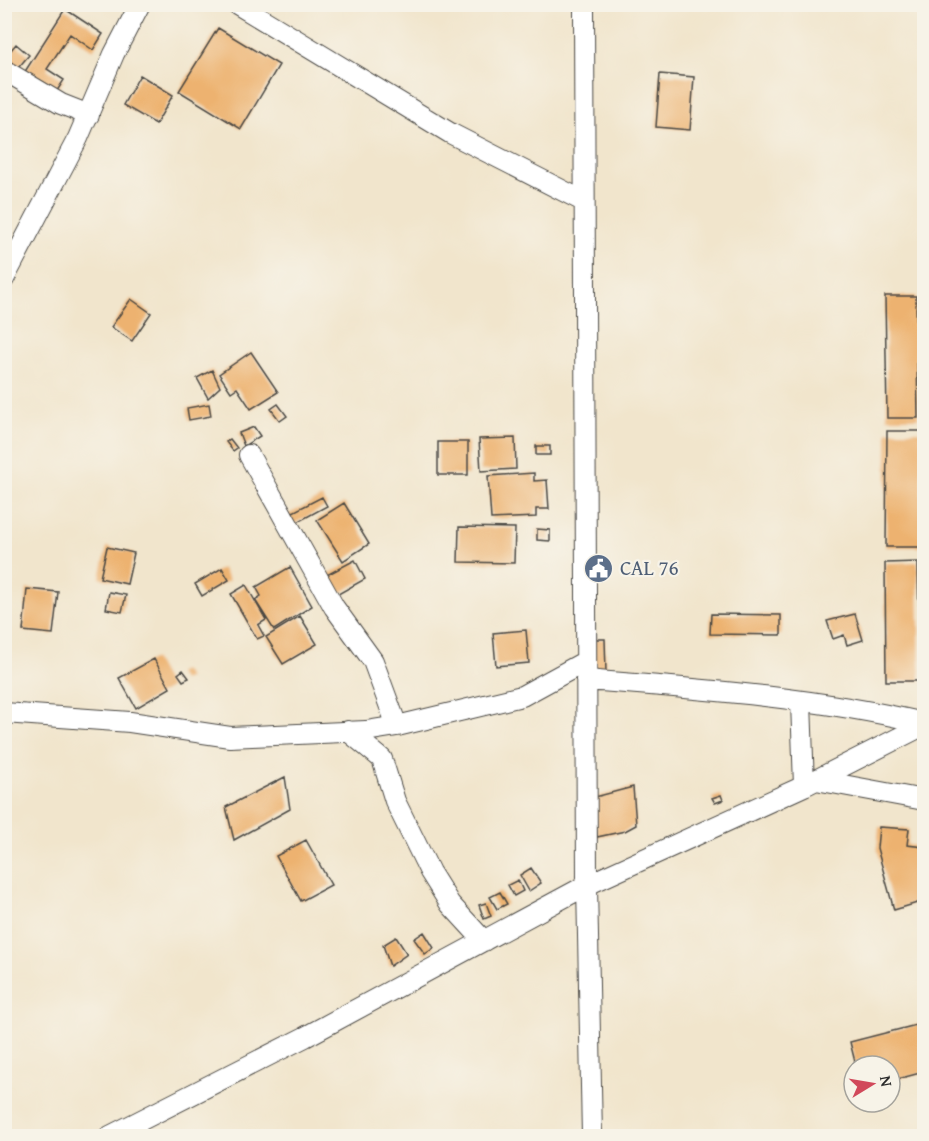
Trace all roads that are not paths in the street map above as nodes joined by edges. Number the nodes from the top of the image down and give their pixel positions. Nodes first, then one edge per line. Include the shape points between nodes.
1 (140, 4) edge
2 (237, 4) edge
3 (584, 4) edge
4 (4, 70) edge
5 (89, 115) junction
6 (584, 201) junction
7 (4, 279) edge
8 (249, 456) dead end
9 (586, 671) junction
10 (801, 702) junction
11 (4, 712) edge
12 (924, 724) edge
13 (397, 726) junction
14 (348, 731) junction
15 (810, 783) junction
16 (924, 800) edge
17 (587, 885) junction
18 (484, 941) junction
19 (110, 1137) edge
20 (592, 1137) edge

1 - 5 street
2 - 6 street via 450,133
3 - 6 street
4 - 5 street via 61,104
5 - 7 street
6 - 9 street
8 - 13 street via 334,606 373,661
9 - 10 street
9 - 13 street via 522,696
9 - 17 street
10 - 12 street via 877,712
10 - 15 street
11 - 14 street via 130,722 230,737
12 - 15 street
13 - 14 street
14 - 18 street via 382,759 395,801 430,872 450,904
15 - 16 street
15 - 17 street
17 - 18 street
17 - 20 street
18 - 19 street

